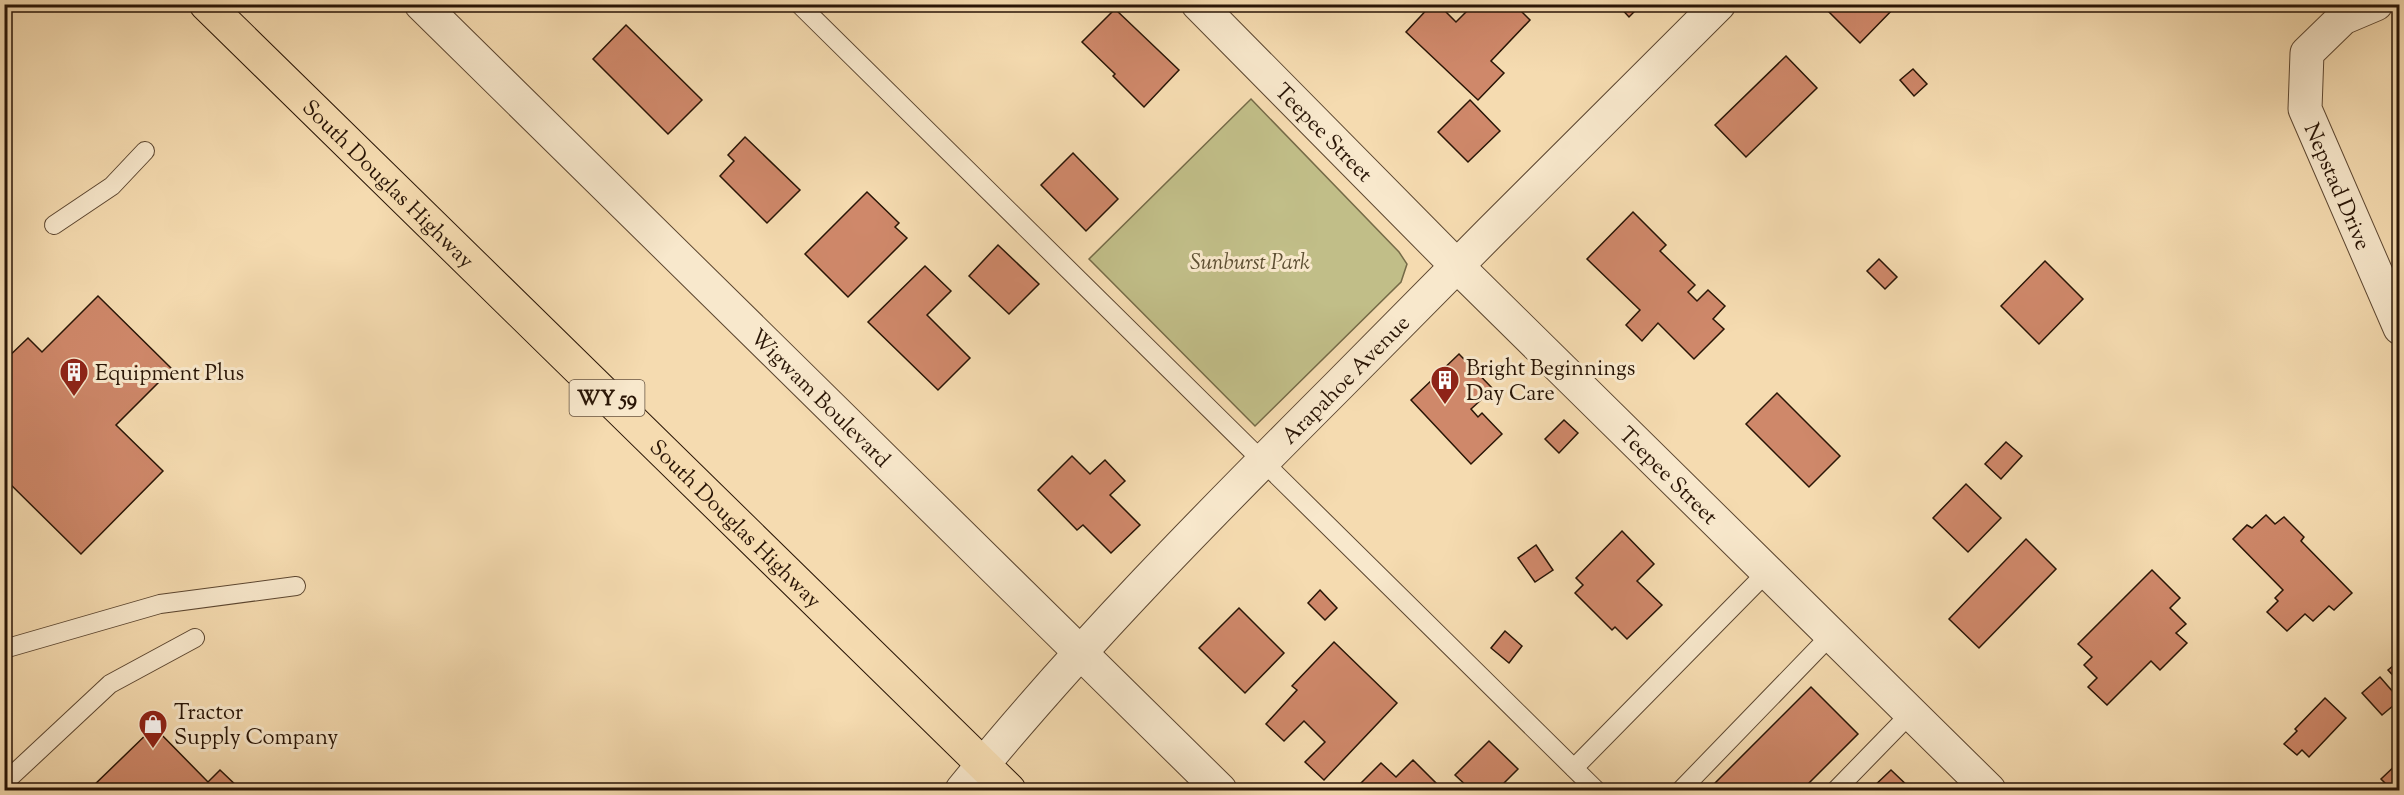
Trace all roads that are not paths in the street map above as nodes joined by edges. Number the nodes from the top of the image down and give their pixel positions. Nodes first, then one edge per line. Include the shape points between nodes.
1 (206, 4) edge
2 (421, 4) edge
3 (799, 4) edge
4 (1198, 4) edge
5 (1719, 4) edge
6 (2376, 4) edge
7 (145, 151) dead end
8 (54, 225) dead end
9 (1456, 265) junction
10 (2400, 328) edge
11 (1262, 462) junction
12 (1767, 572) junction
13 (296, 586) dead end
14 (1831, 635) junction
15 (195, 638) dead end
16 (4, 649) edge
17 (1081, 653) junction
18 (1911, 713) junction
19 (983, 765) junction
20 (1574, 768) junction
21 (4, 783) edge
22 (962, 790) edge
23 (1009, 790) edge
24 (1220, 790) edge
25 (1596, 790) edge
26 (1681, 790) edge
27 (1836, 790) edge
28 (1989, 790) edge

1 - 19 highway, South Douglas Highway / WY 59
2 - 17 street, Wigwam Boulevard
3 - 11 lane
4 - 9 street, Teepee Street
5 - 9 street, Arapahoe Avenue
6 - 10 street, Nepstad Drive via 2343,18 2307,53 2305,109
7 - 8 lane via 112,186
9 - 11 street, Arapahoe Avenue
9 - 12 street, Teepee Street
11 - 17 street, Arapahoe Avenue
11 - 20 lane
12 - 14 street, Teepee Street
12 - 20 lane
13 - 16 lane via 160,604
14 - 18 street, Teepee Street
14 - 26 lane
15 - 21 lane via 110,684
17 - 19 street, Arapahoe Avenue
17 - 24 street, Wigwam Boulevard
18 - 27 lane
18 - 28 street, Teepee Street
19 - 22 street, Arapahoe Avenue
19 - 23 highway, South Douglas Highway / WY 59
20 - 25 lane

